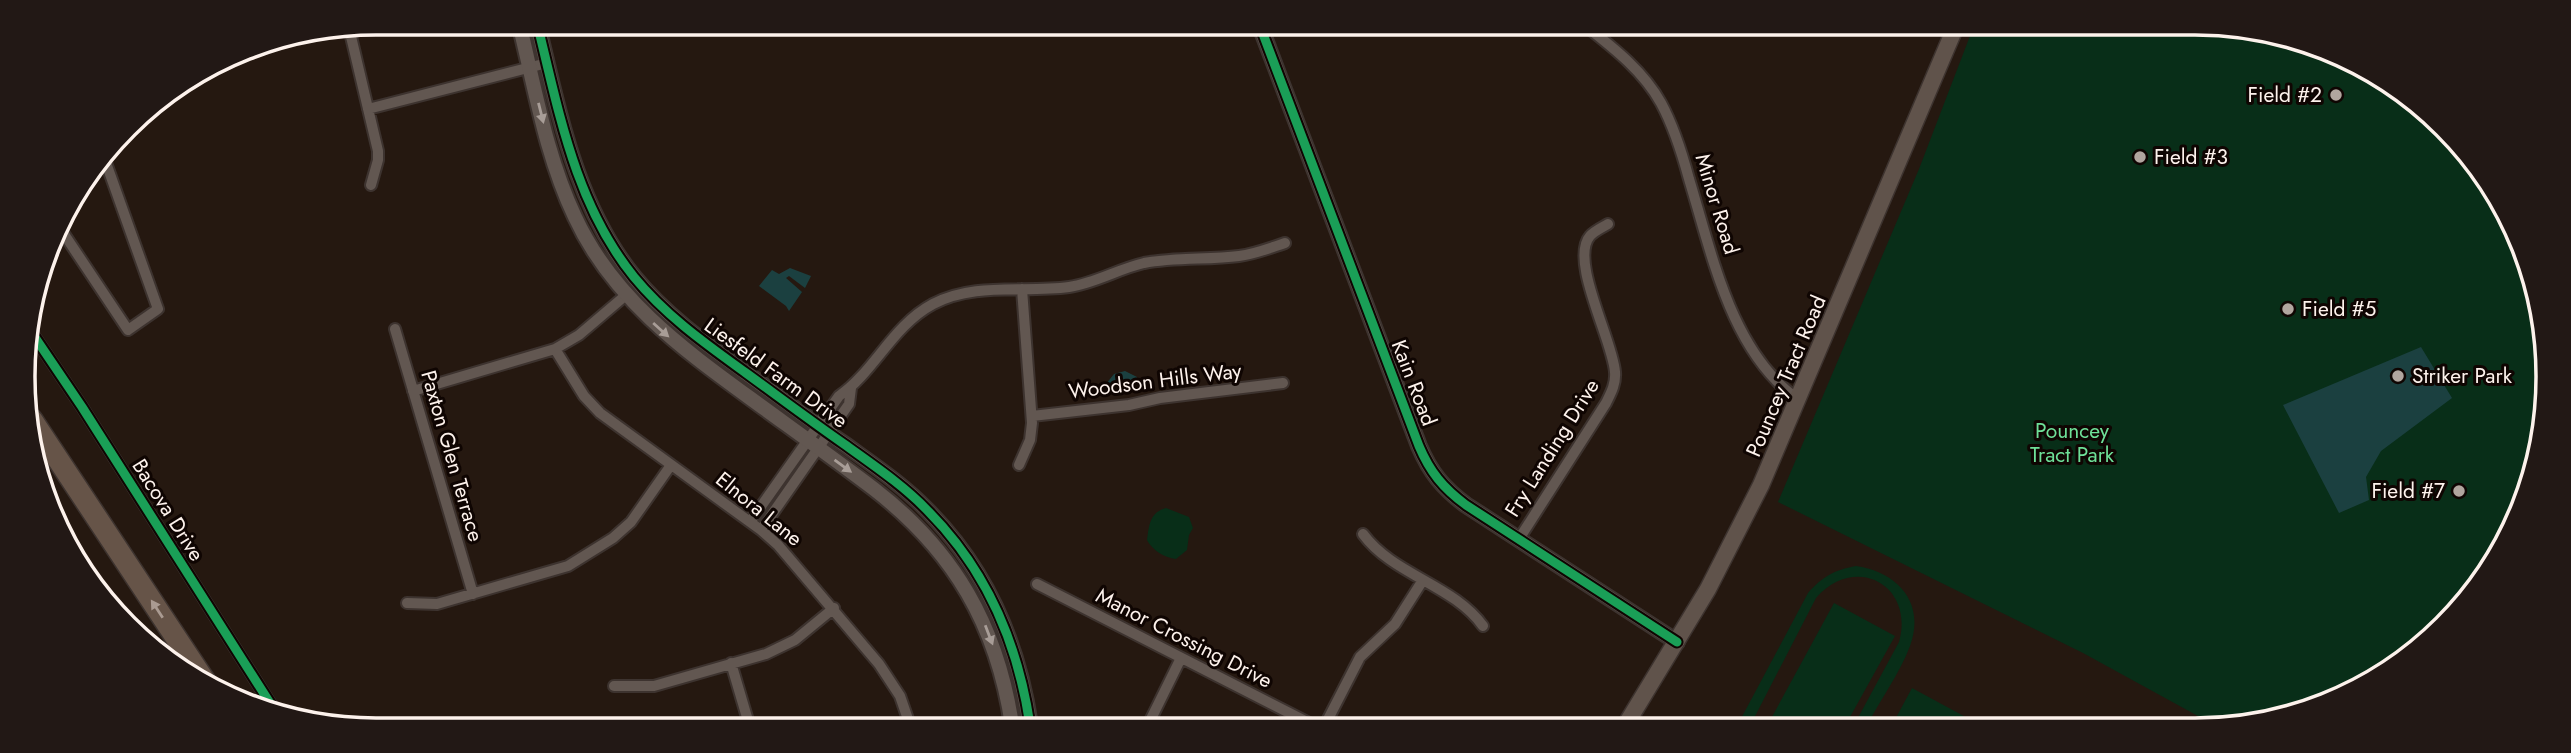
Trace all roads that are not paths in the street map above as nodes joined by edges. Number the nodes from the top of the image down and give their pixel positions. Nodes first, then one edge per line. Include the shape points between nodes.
1 (522, 35) edge
2 (540, 35) edge
3 (1263, 35) edge
4 (1596, 35) edge
5 (1952, 35) edge
6 (351, 36) edge
7 (547, 63) junction
8 (530, 68) junction
9 (368, 109) junction
10 (108, 167) edge
11 (371, 186) dead end
12 (1608, 224) dead end
13 (65, 236) edge
14 (1285, 243) dead end
15 (1022, 289) junction
16 (626, 295) junction
17 (396, 330) dead end
18 (37, 341) edge
19 (555, 349) junction
20 (1283, 383) dead end
21 (413, 391) junction
22 (1799, 400) junction
23 (1032, 416) junction
24 (824, 430) junction
25 (40, 432) edge
26 (813, 444) junction
27 (671, 465) junction
28 (1019, 465) dead end
29 (750, 522) junction
30 (761, 530) junction
31 (1363, 534) dead end
32 (1519, 539) junction
33 (1423, 580) junction
34 (1037, 584) dead end
35 (472, 594) junction
36 (407, 603) dead end
37 (834, 608) junction
38 (1483, 626) dead end
39 (1677, 642) junction
40 (1181, 658) junction
41 (731, 663) junction
42 (194, 664) edge
43 (614, 686) dead end
44 (268, 700) edge
45 (747, 718) edge
46 (908, 718) edge
47 (1011, 718) edge
48 (1029, 718) edge
49 (1151, 718) edge
50 (1297, 718) edge
51 (1329, 718) edge
52 (1630, 718) edge

1 - 8 street, Liesfeld Farm Drive
2 - 7 street, Liesfeld Farm Drive
3 - 32 street, Kain Road via 1426,463 1448,492
4 - 22 street, Minor Road via 1645,79 1661,103 1680,147 1734,316 1767,374
5 - 22 main road, Pouncey Tract Road
6 - 9 street
7 - 8 street
7 - 24 street, Liesfeld Farm Drive via 581,186 604,233 634,276 690,332
8 - 9 street
8 -> 16 street, Liesfeld Farm Drive via 564,192 590,244
9 - 11 street via 378,151
10 - 13 street via 158,309 128,330
12 - 32 street, Fry Landing Drive via 1589,237 1585,271 1613,358 1615,382
14 - 15 street via 1240,256 1145,263 1069,287
15 - 23 street
15 - 24 street via 974,292 935,303 902,327 851,388 849,404
16 - 19 street
16 -> 26 street, Liesfeld Farm Drive via 685,351
17 - 21 street, Paxton Glen Terrace
18 - 44 street, Bacova Drive
19 - 21 street
19 - 27 street, Elnora Lane via 600,413
20 - 23 street, Woodson Hills Way
21 - 35 street, Paxton Glen Terrace
22 - 39 main road, Pouncey Tract Road via 1742,523
23 - 28 street via 1030,440
24 - 26 street
24 - 48 street, Liesfeld Farm Drive via 911,495 967,558 1010,639
42 -> 25 highway
26 - 29 street
26 - 30 street
26 -> 47 street, Liesfeld Farm Drive via 900,509 949,563 992,642
27 - 29 street, Elnora Lane
27 - 35 street via 631,522 590,554 568,566
29 - 30 street, Elnora Lane
30 - 37 street, Elnora Lane
31 - 33 street via 1376,550
32 - 39 street, Kain Road
33 - 38 street via 1470,610
33 - 51 street via 1395,624 1360,657
34 - 40 street, Manor Crossing Drive
35 - 36 street via 437,604
37 - 41 street via 795,640
37 - 46 street, Elnora Lane via 879,664 900,696
39 - 52 main road, Pouncey Tract Road
40 - 49 street
40 - 50 street, Manor Crossing Drive
41 - 43 street via 654,686
41 - 45 street

